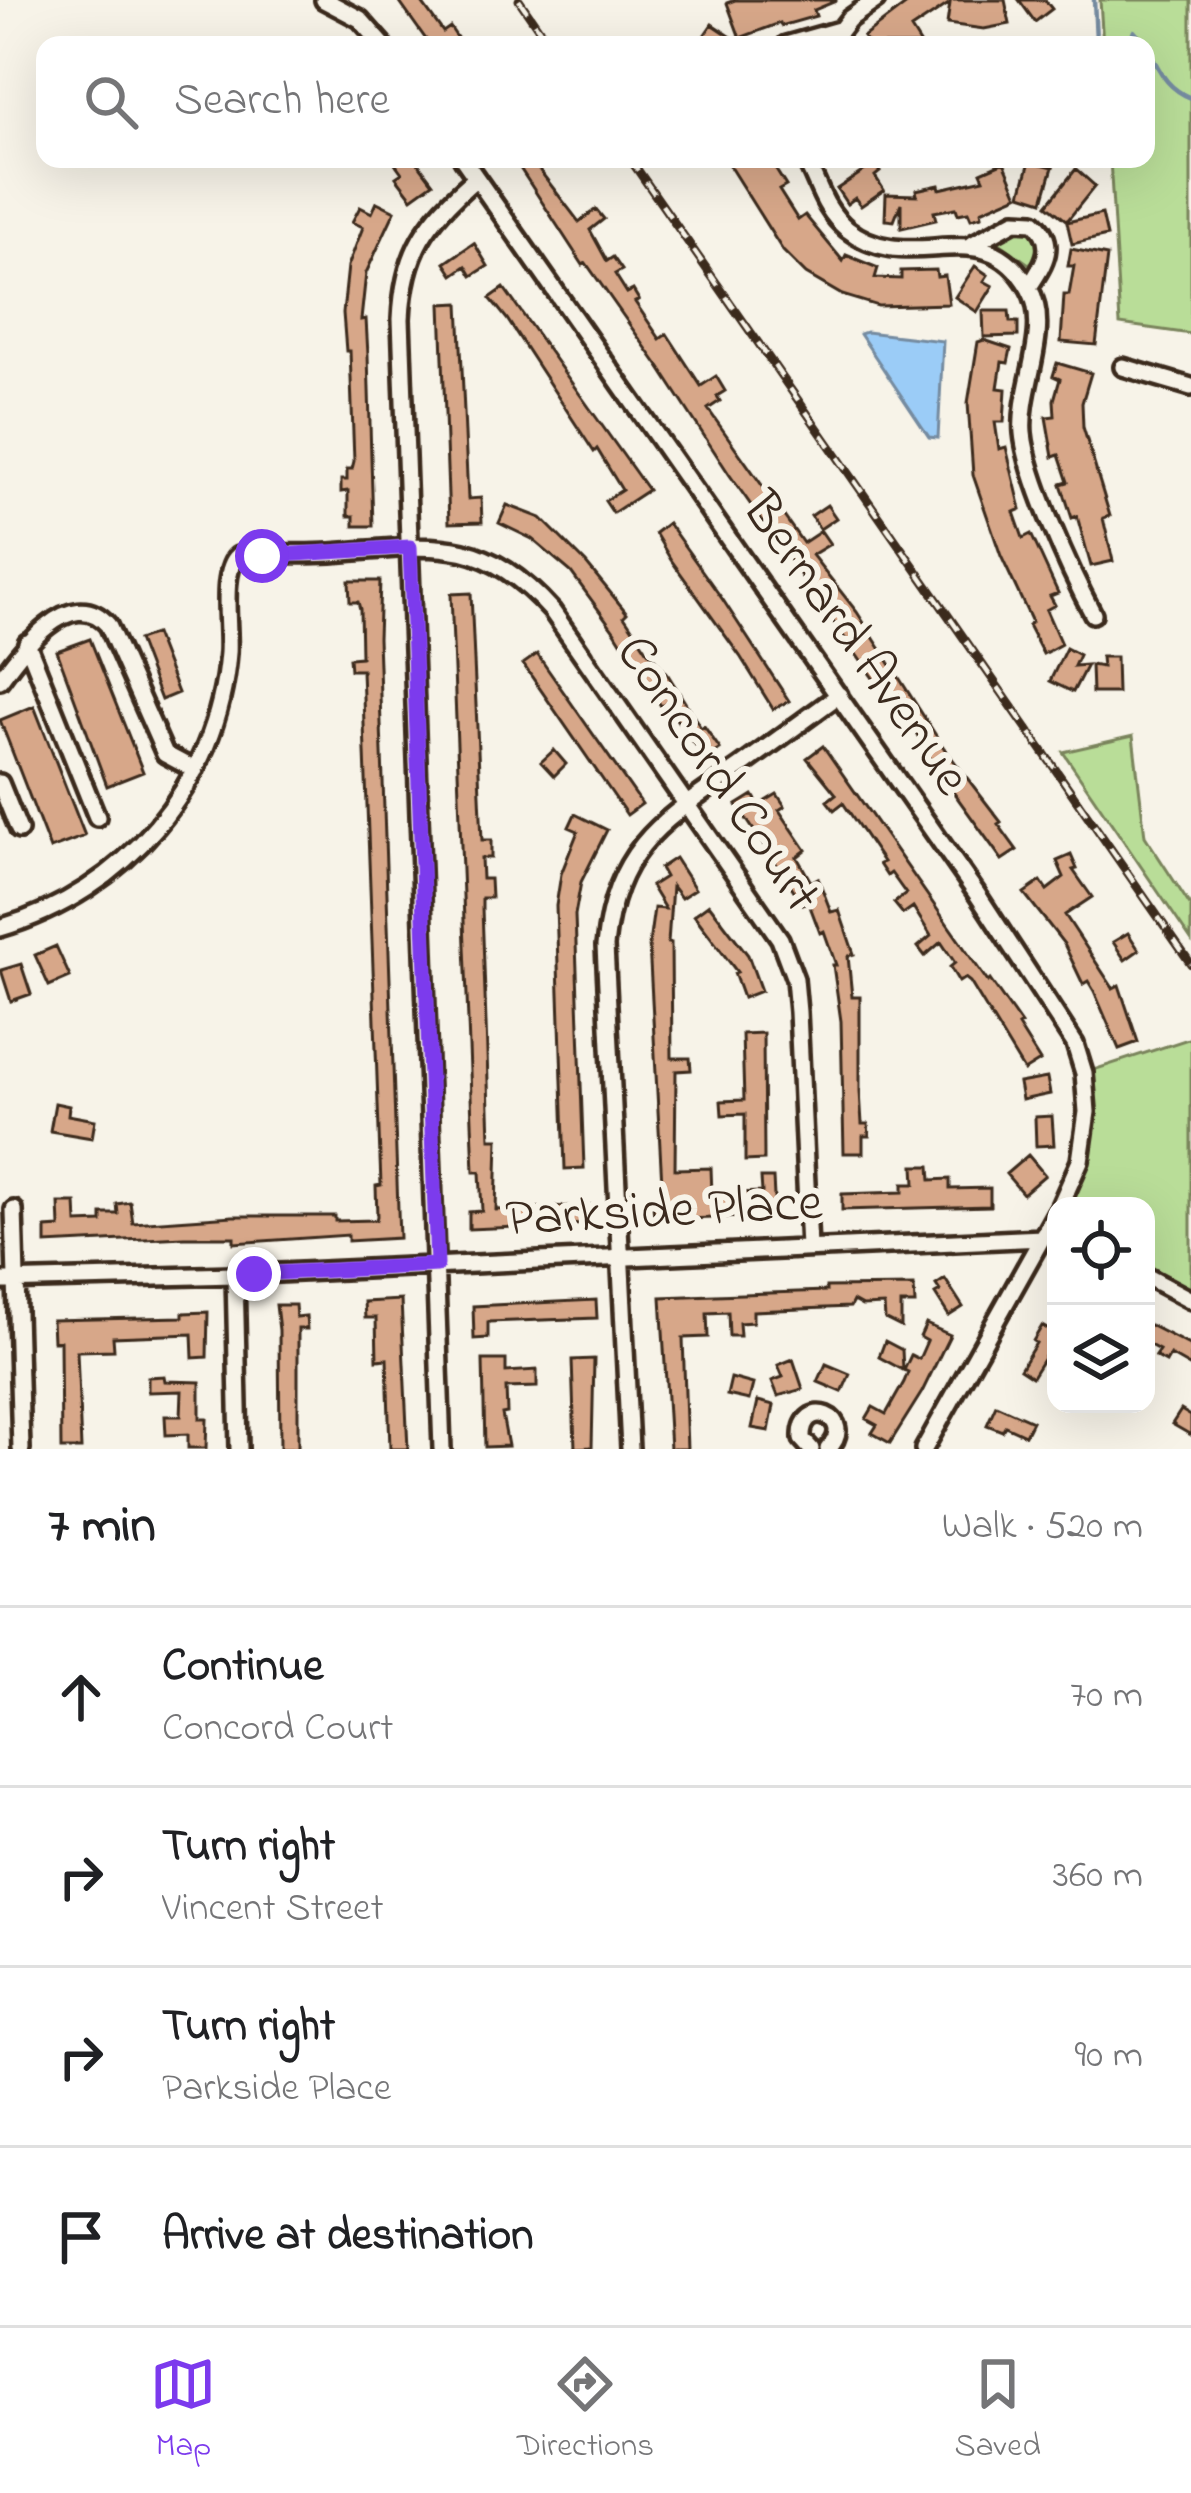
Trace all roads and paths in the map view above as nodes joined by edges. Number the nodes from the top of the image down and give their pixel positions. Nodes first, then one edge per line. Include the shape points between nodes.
1 (324, 0) edge
2 (876, 0) edge
3 (839, 30) junction
4 (375, 36) edge
5 (818, 36) edge
6 (835, 36) edge
7 (469, 168) edge
8 (811, 168) edge
9 (476, 178) junction
10 (974, 244) junction
11 (1029, 287) junction
12 (1123, 367) dead end
13 (1191, 387) edge
14 (410, 547) junction
15 (1093, 614) dead end
16 (27, 643) junction
17 (0, 680) edge
18 (839, 695) junction
19 (195, 770) junction
20 (0, 784) edge
21 (687, 804) junction
22 (97, 817) dead end
23 (19, 830) dead end
24 (0, 928) edge
25 (1064, 1197) edge
26 (14, 1210) dead end
27 (1047, 1222) edge
28 (1047, 1232) edge
29 (809, 1249) junction
30 (621, 1258) junction
31 (437, 1265) junction
32 (235, 1275) junction
33 (8, 1281) edge
34 (1155, 1281) edge
35 (1191, 1300) edge
36 (839, 1446) edge
37 (21, 1449) edge
38 (239, 1449) edge
39 (442, 1449) edge
40 (630, 1449) edge
41 (811, 1449) edge
42 (924, 1449) edge

1 - 4 street
2 - 3 street
3 - 5 street
3 - 6 street
7 - 9 street, Bernard Avenue
8 - 10 street via 829,210 864,240 896,251
9 - 14 street via 428,225 405,279
9 - 18 street, Bernard Avenue
10 - 11 street
10 - 11 street via 1015,220 1034,222 1048,246
11 - 15 street via 1037,314 1023,436
12 - 13 street
14 - 19 street, Concord Court via 248,554 231,562 226,678
14 - 21 street, Concord Court via 464,550 521,578
14 - 31 street
16 - 17 street
16 - 19 street via 61,616 100,616 165,754
16 - 22 street
18 - 21 street
18 - 25 street, Bernard Avenue via 1076,1044 1088,1112
19 - 24 street via 170,812 120,865 62,904
20 - 23 street
21 - 29 street, Concord Court via 789,959
21 - 30 street via 634,856 607,932
26 - 33 street
27 - 29 street, Parkside Place
28 - 42 street, Bernard Avenue
29 - 30 street, Parkside Place
30 - 31 street, Parkside Place
30 - 40 street
31 - 32 street, Parkside Place
31 - 39 street
32 - 33 street, Parkside Place
32 - 38 street
33 - 37 street
34 - 35 street
36 - 41 street via 836,1423 814,1414 801,1432

